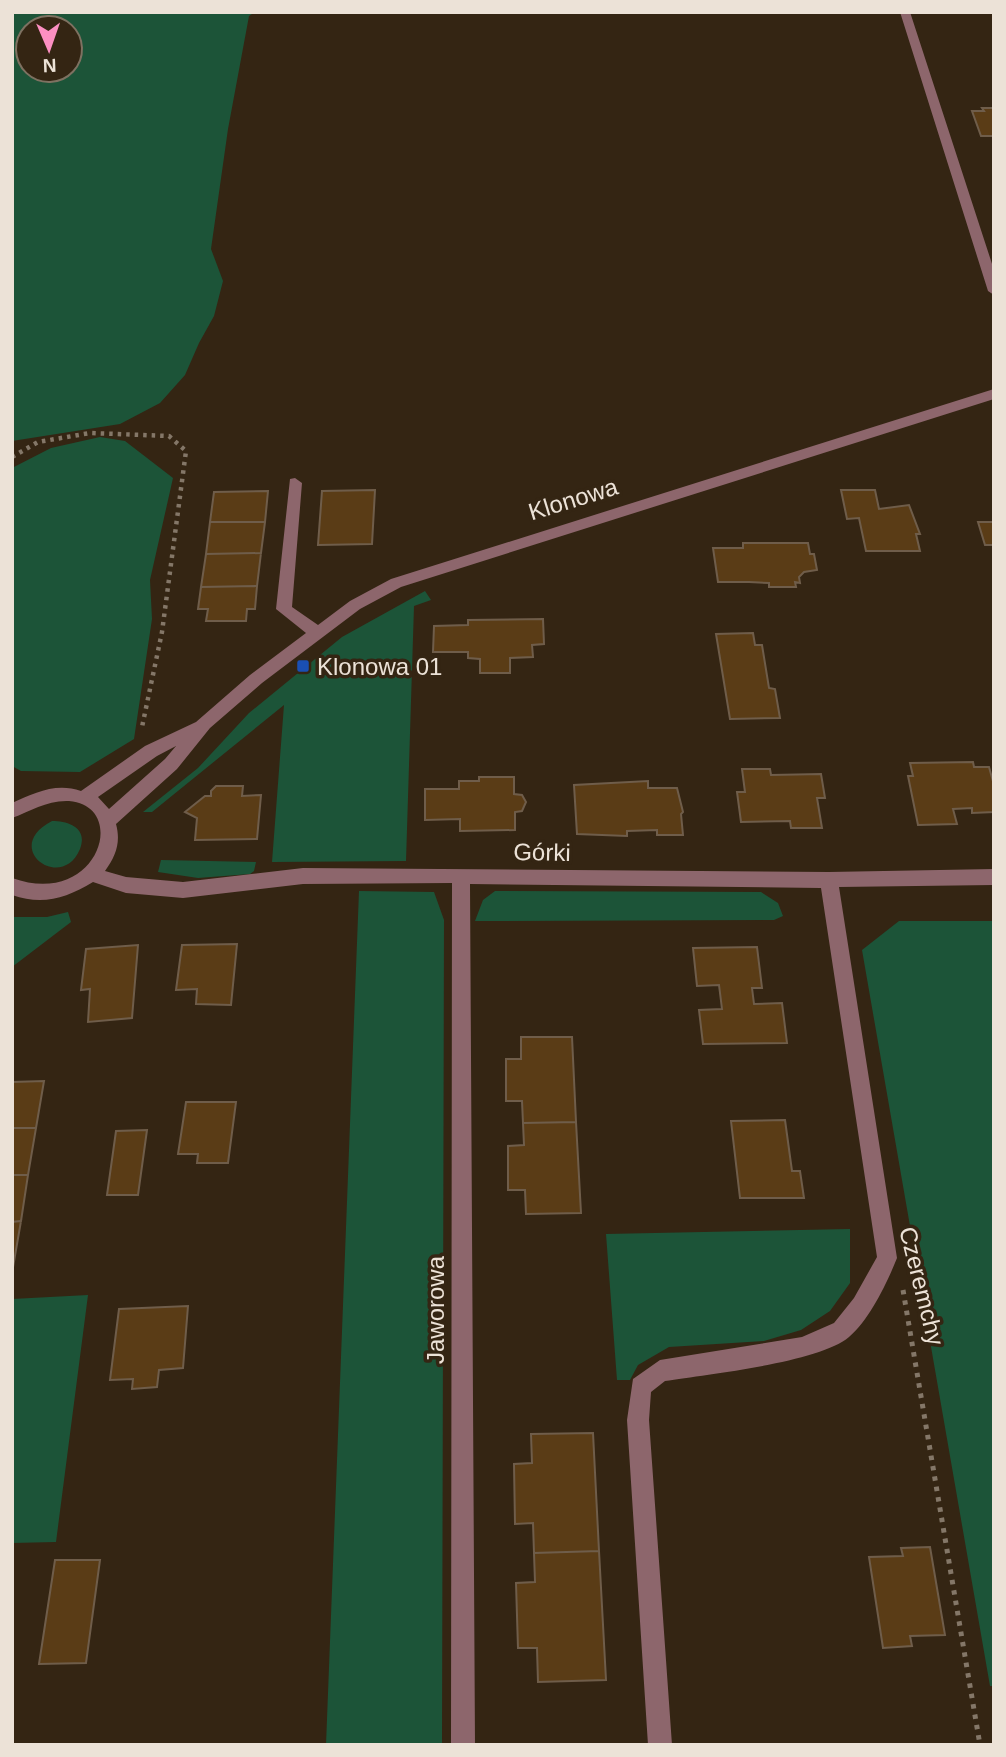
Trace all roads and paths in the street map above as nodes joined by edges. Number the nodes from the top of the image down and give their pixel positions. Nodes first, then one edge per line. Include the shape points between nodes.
1 (905, 12) edge
2 (994, 290) edge
3 (994, 394) edge
4 (12, 457) edge
5 (295, 483) dead end
6 (318, 632) junction
7 (204, 723) junction
8 (151, 751) junction
9 (85, 797) junction
10 (17, 802) edge
11 (108, 820) junction
12 (92, 874) junction
13 (461, 876) junction
14 (994, 877) edge
15 (829, 880) junction
16 (13, 888) edge
17 (887, 1258) junction
18 (463, 1745) edge
19 (660, 1745) edge
20 (981, 1745) edge

1 - 2 street
3 - 6 street, Klonowa via 396,583
4 - 8 path via 38,442 90,433 169,436 186,451 162,632 144,708 142,729
5 - 6 street via 284,609
6 - 7 street, Klonowa
7 - 8 street, Klonowa
7 - 11 street, Klonowa via 171,764
8 - 9 street, Klonowa
9 - 10 street via 62,793
9 - 11 street
11 - 12 street via 110,844
12 - 13 street, Górki via 127,885 183,890 303,876
12 - 16 street via 55,892 35,894
13 - 15 street, Górki
13 - 18 street, Jaworowa
14 - 15 street, Górki
15 - 17 street, Czeremchy
17 - 19 street via 862,1305 841,1330 803,1347 660,1371 641,1387 638,1420
17 - 20 path, Czeremchy via 905,1296

